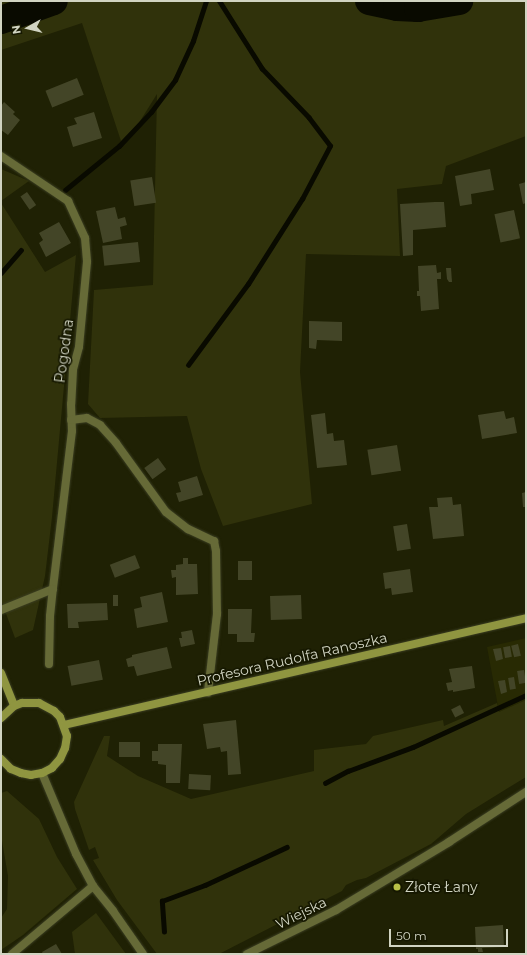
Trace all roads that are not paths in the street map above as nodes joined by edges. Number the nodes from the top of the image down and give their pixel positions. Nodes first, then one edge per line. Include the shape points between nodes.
1 (1, 156) edge
2 (71, 420) junction
3 (53, 589) junction
4 (1, 610) edge
5 (526, 618) edge
6 (49, 664) dead end
7 (1, 673) edge
8 (208, 692) junction
9 (14, 706) junction
10 (1, 718) edge
11 (64, 725) junction
12 (1, 759) edge
13 (42, 773) junction
14 (526, 792) edge
15 (93, 886) junction
16 (12, 954) edge
17 (143, 954) edge
18 (247, 954) edge

1 - 2 street, Pogodna via 68,201 85,238 85,292 74,370
2 - 3 street, Pogodna
2 - 8 street via 87,418 100,425 166,512 188,529 214,541 217,614
3 - 4 street
3 - 6 street, Pogodna
5 - 8 street, Profesora Rudolfa Ranoszka
7 - 9 street
8 - 11 street, Profesora Rudolfa Ranoszka
9 - 10 street
9 - 11 street via 31,702 43,705 54,711
11 - 13 street via 66,736 63,754 52,768
12 - 13 street via 21,774
13 - 15 street via 76,854
14 - 18 street, Wiejska via 336,910
15 - 16 street
15 - 17 street

